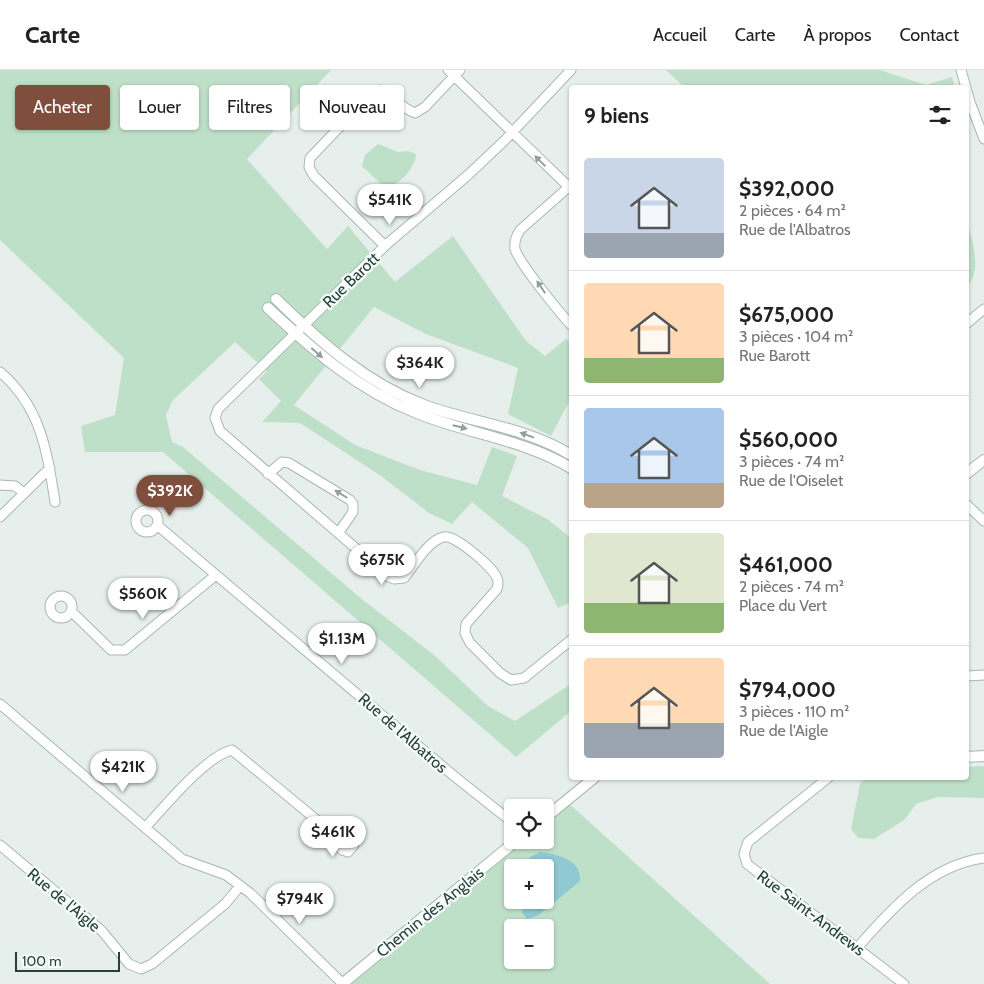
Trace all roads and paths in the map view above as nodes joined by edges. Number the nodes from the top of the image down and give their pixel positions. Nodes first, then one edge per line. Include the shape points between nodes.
1 (571, 70) edge
2 (961, 70) edge
3 (454, 72) edge
4 (965, 85) edge
5 (969, 98) edge
6 (512, 133) junction
7 (984, 139) edge
8 (569, 187) edge
9 (569, 189) edge
10 (386, 246) junction
11 (276, 299) dead end
12 (268, 308) dead end
13 (984, 309) edge
14 (969, 322) edge
15 (569, 323) edge
16 (305, 326) junction
17 (296, 335) junction
18 (0, 372) edge
19 (569, 454) edge
20 (984, 460) edge
21 (569, 467) edge
22 (50, 468) junction
23 (969, 472) edge
24 (268, 474) junction
25 (0, 485) edge
26 (24, 493) junction
27 (55, 502) dead end
28 (969, 507) edge
29 (0, 517) edge
30 (984, 521) edge
31 (157, 525) dead end
32 (339, 532) junction
33 (216, 575) junction
34 (71, 611) dead end
35 (569, 642) edge
36 (984, 675) edge
37 (969, 676) edge
38 (0, 704) edge
39 (984, 756) edge
40 (969, 757) edge
41 (592, 780) edge
42 (826, 780) edge
43 (554, 811) edge
44 (504, 816) edge
45 (145, 828) junction
46 (336, 836) dead end
47 (0, 845) edge
48 (506, 849) edge
49 (984, 858) edge
50 (240, 886) junction
51 (857, 948) junction
52 (342, 984) edge
53 (904, 984) edge

1 - 6 street, Rue Barott
2 - 4 street
3 - 6 street
3 - 10 street via 415,113 380,90 372,92 310,158 309,167 314,176
5 - 7 street
8 -> 6 street
6 - 10 street, Rue Barott
15 -> 9 street via 515,250 515,238 520,230
10 - 16 street, Rue Barott
11 - 16 street
12 - 17 street
13 - 14 street
16 - 17 street, Rue Barott
19 -> 16 street via 516,431 424,405 354,367
17 -> 21 street via 340,371 406,408 514,442
17 - 24 street, Rue Barott via 218,409 215,418 220,431
18 - 22 street via 16,386 29,405 48,451
20 - 23 street
22 - 26 street
22 - 27 street
24 - 32 street, Rue Barott
32 -> 24 street via 353,512 350,500 289,463 282,462
25 - 26 street via 15,486
26 - 29 street
28 - 30 street
31 - 33 street, Rue de l'Albatros
32 - 35 street, Rue Barott via 394,579 404,578 435,540 446,536 461,543 497,576 498,583 488,601 466,624 465,633 470,643 500,674 511,680 524,678
33 - 34 street via 125,650 111,650
33 - 44 street, Rue de l'Albatros
36 - 37 street
38 - 45 street
39 - 40 street
41 - 43 street
42 - 51 street, Rue Saint-Andrews via 748,842 744,854 753,870
45 - 46 street via 182,787 222,752 232,750
45 - 50 street via 182,859 226,875
47 - 50 street, Rue de l'Aigle via 102,931 129,964 141,969 152,964 225,904
48 - 52 street, Chemin des Anglais
49 - 51 street via 940,873 916,888
50 - 52 street
51 - 53 street, Rue Saint-Andrews

